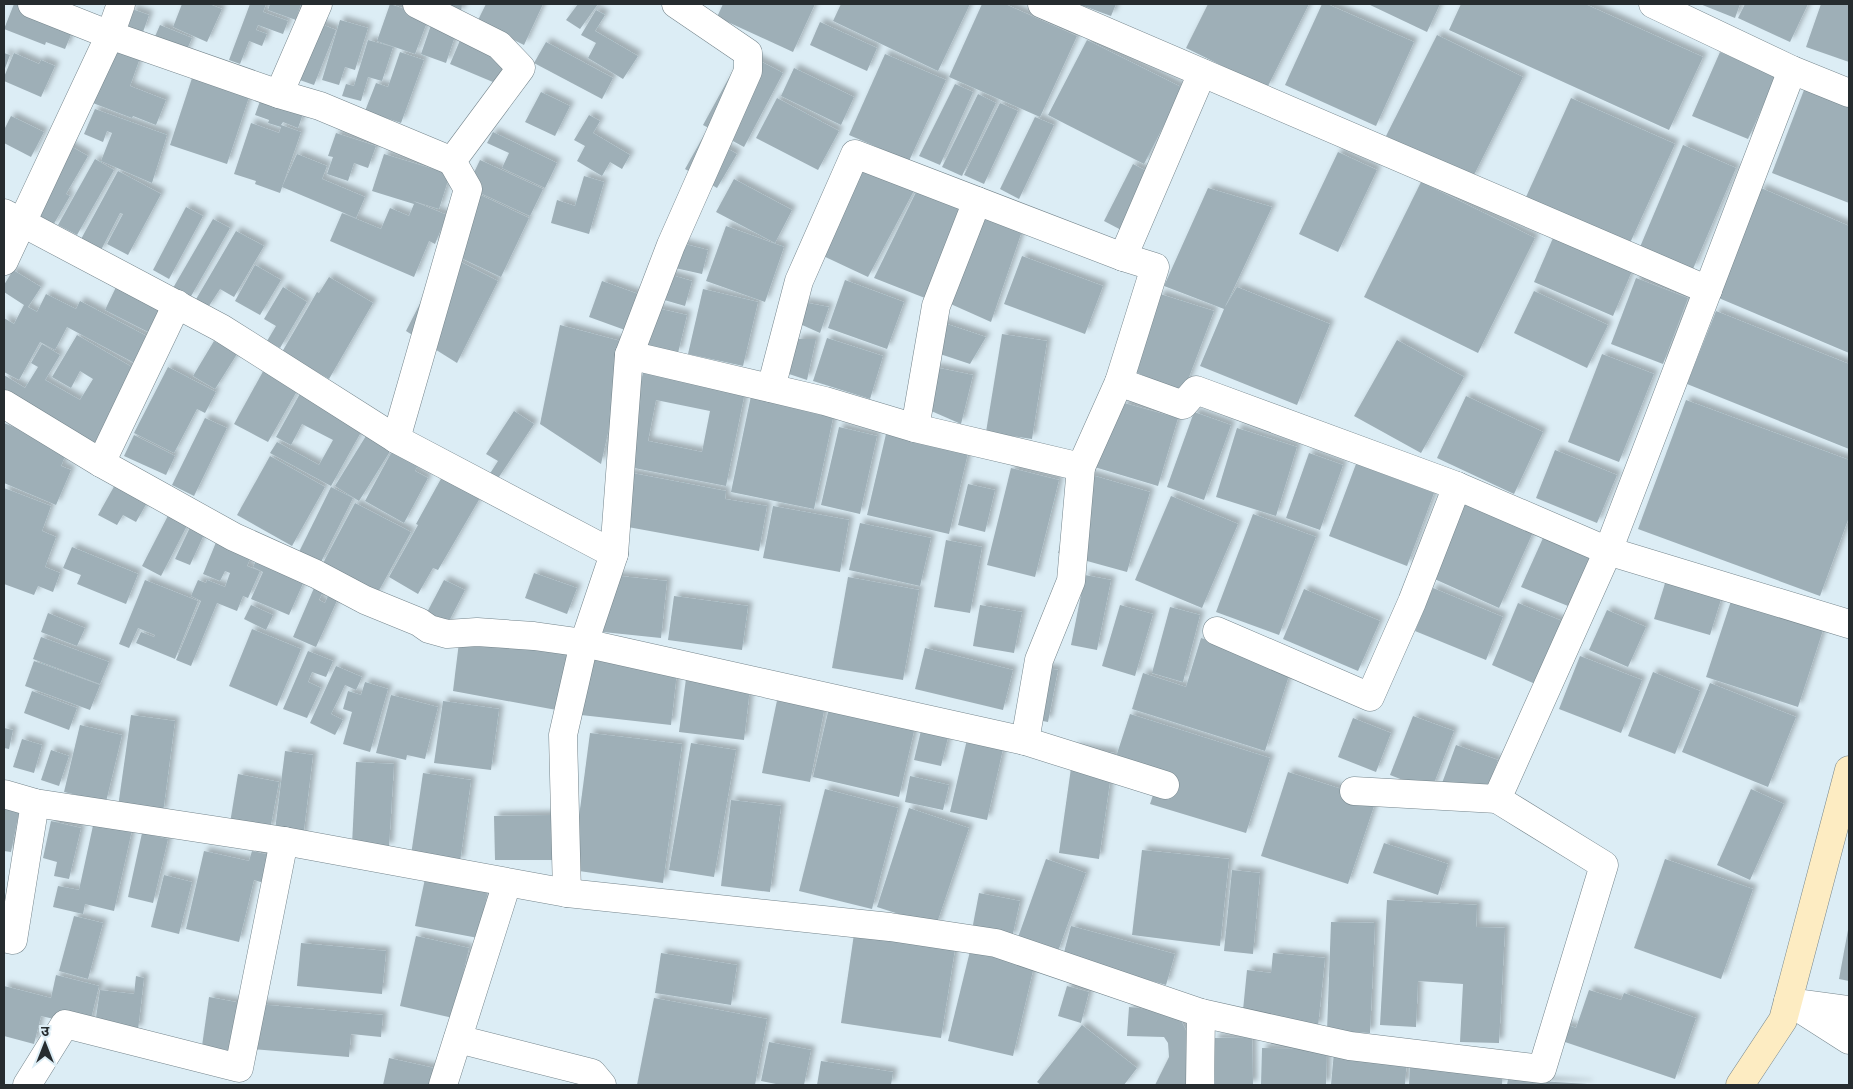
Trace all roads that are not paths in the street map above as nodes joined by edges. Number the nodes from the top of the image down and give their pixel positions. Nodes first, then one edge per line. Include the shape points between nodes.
1 (32, 4) edge
2 (121, 4) edge
3 (318, 4) edge
4 (417, 4) edge
5 (676, 4) edge
6 (1042, 4) edge
7 (1653, 4) edge
8 (110, 35) junction
9 (1792, 70) junction
10 (1202, 73) junction
11 (1849, 93) edge
12 (279, 94) junction
13 (452, 161) junction
14 (977, 201) junction
15 (12, 218) edge
16 (1123, 257) junction
17 (4, 261) edge
18 (1708, 290) junction
19 (177, 304) junction
20 (629, 355) junction
21 (1119, 382) junction
22 (771, 388) junction
23 (4, 404) edge
24 (915, 428) junction
25 (396, 439) junction
26 (101, 462) junction
27 (1081, 467) junction
28 (1458, 486) junction
29 (1608, 552) junction
30 (614, 554) junction
31 (1849, 624) edge
32 (1217, 631) dead end
33 (584, 643) junction
34 (1025, 741) junction
35 (1849, 770) edge
36 (1165, 785) dead end
37 (1354, 791) dead end
38 (4, 794) edge
39 (1497, 799) junction
40 (35, 803) junction
41 (284, 841) junction
42 (507, 883) junction
43 (567, 893) junction
44 (4, 938) edge
45 (1788, 1001) junction
46 (1849, 1010) edge
47 (1202, 1013) junction
48 (458, 1039) junction
49 (1849, 1040) edge
50 (27, 1085) edge
51 (443, 1085) edge
52 (602, 1085) edge
53 (1200, 1085) edge
54 (1740, 1085) edge

1 - 8 street
2 - 8 street
3 - 12 street
4 - 13 street via 499,45 521,68
5 - 20 street via 748,53 748,71 671,245
6 - 10 street
7 - 9 street
8 - 12 street
8 - 15 street
9 - 11 street
9 - 18 street
10 - 16 street
10 - 18 street
12 - 13 street via 320,106
13 - 25 street via 468,189
14 - 16 street
14 - 22 street via 855,154 799,281
14 - 24 street via 936,306
15 - 17 street
15 - 19 street
16 - 21 street via 1155,267
18 - 29 street
19 - 25 street via 221,328
19 - 26 street
20 - 22 street
20 - 30 street
21 - 27 street
21 - 28 street via 1183,405 1196,390
22 - 24 street
23 - 26 street
24 - 27 street
25 - 30 street
26 - 33 street via 234,537 429,629 447,634 477,632
27 - 34 street via 1071,581 1039,660
28 - 29 street
28 - 32 street via 1370,697
29 - 31 street
29 - 39 street
30 - 33 street
33 - 34 street
33 - 43 street via 563,735
34 - 36 street
35 - 45 street
37 - 39 street
38 - 40 street
39 - 47 street via 1604,865 1542,1069 1350,1046
40 - 41 street
40 - 44 street via 14,940
41 - 42 street
41 - 50 street via 239,1068 65,1024
42 - 43 street
42 - 48 street
43 - 47 street via 890,927 996,943
45 - 46 street
45 - 49 street
45 - 54 street via 1783,1020
47 - 53 street
48 - 51 street
48 - 52 street via 592,1073

